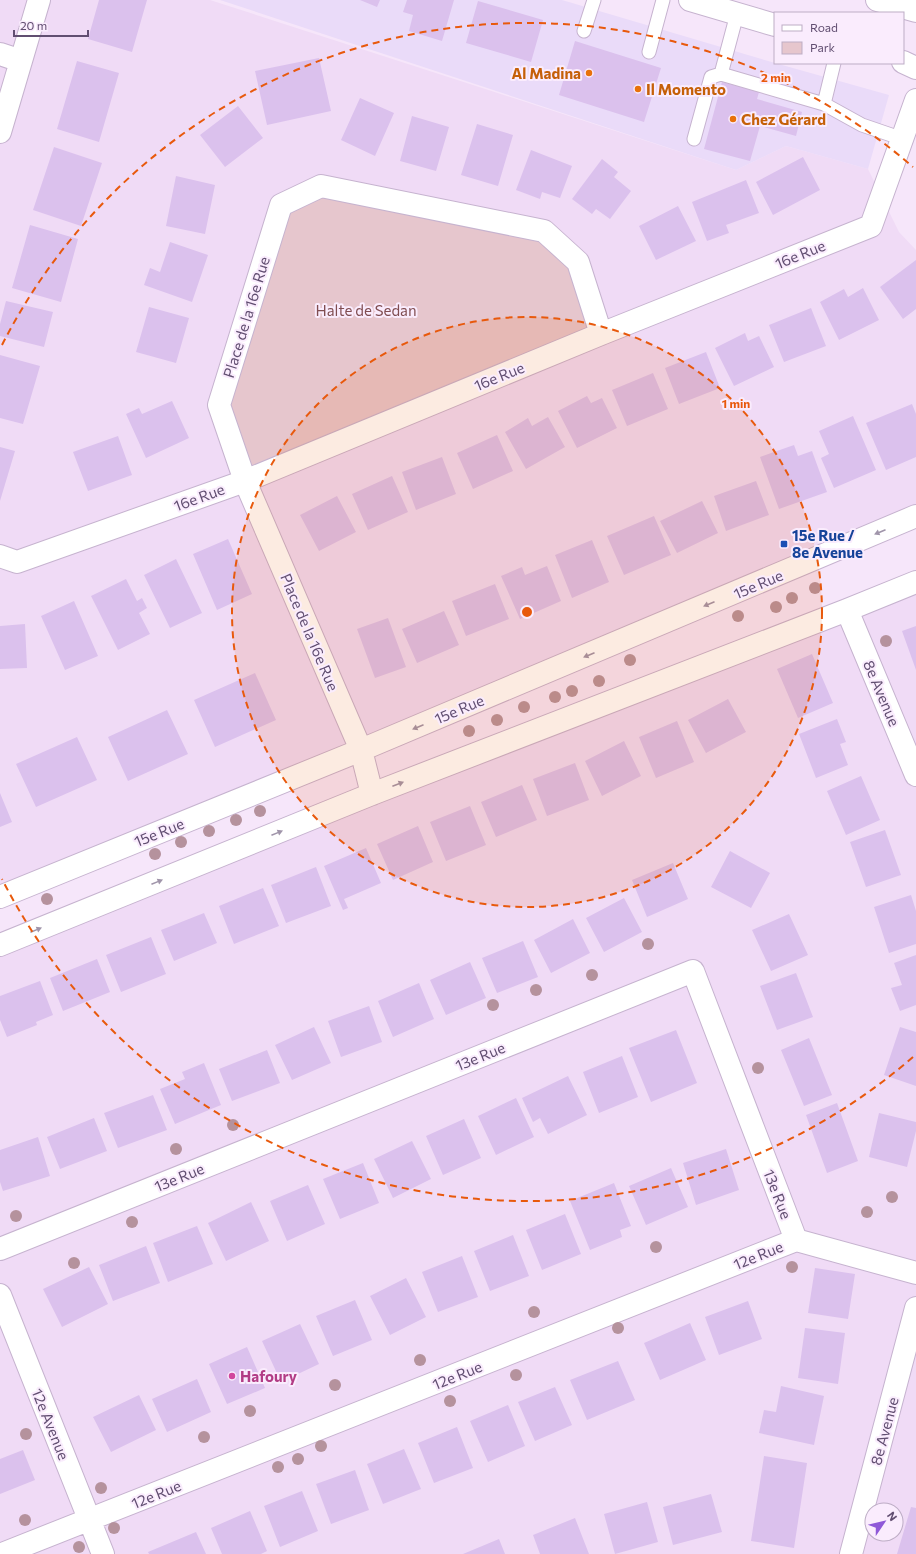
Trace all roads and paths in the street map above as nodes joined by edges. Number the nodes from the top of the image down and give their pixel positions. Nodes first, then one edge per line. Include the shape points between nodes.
1 (39, 0) edge
2 (594, 0) edge
3 (663, 0) edge
4 (690, 0) edge
5 (877, 0) edge
6 (916, 11) edge
7 (737, 14) junction
8 (774, 25) edge
9 (584, 31) dead end
10 (649, 52) dead end
11 (0, 54) edge
12 (21, 61) junction
13 (904, 62) edge
14 (834, 64) edge
15 (916, 68) edge
16 (721, 74) junction
17 (916, 100) edge
18 (824, 104) junction
19 (0, 132) edge
20 (694, 139) dead end
21 (903, 139) junction
22 (601, 334) junction
23 (245, 481) junction
24 (916, 516) edge
25 (0, 556) edge
26 (916, 582) edge
27 (847, 610) junction
28 (361, 750) junction
29 (916, 775) edge
30 (372, 794) junction
31 (0, 897) edge
32 (0, 945) edge
33 (796, 1240) junction
34 (0, 1249) edge
35 (916, 1273) edge
36 (0, 1295) edge
37 (916, 1308) edge
38 (90, 1520) junction
39 (2, 1554) edge
40 (103, 1554) edge
41 (851, 1554) edge

1 - 12 street
2 - 9 lane
3 - 10 lane
4 - 7 street
5 - 6 street
7 - 8 street
7 - 16 lane
11 - 12 street
12 - 19 street
13 - 15 street
14 - 18 lane
16 - 18 lane
16 - 20 lane via 710,77
17 - 21 street, 16e Rue
18 - 21 lane via 862,125
21 - 22 street, 16e Rue via 871,226
22 - 23 street, 16e Rue
22 - 23 street, Place de la 16e Rue via 578,262 544,231 321,186 281,205 219,405
23 - 25 street, 16e Rue via 17,562
23 - 28 street, Place de la 16e Rue
24 -> 28 street, 15e Rue
26 - 27 street
27 - 29 street, 8e Avenue
30 -> 27 street
28 - 30 street, Place de la 16e Rue
28 - 31 street, 15e Rue
32 -> 30 street
33 - 34 street, 13e Rue via 693,971
33 - 35 street, 12e Rue
33 - 38 street, 12e Rue
36 - 38 street, 12e Avenue
37 - 41 street, 8e Avenue
38 - 39 street, 12e Rue
38 - 40 street, 12e Avenue

